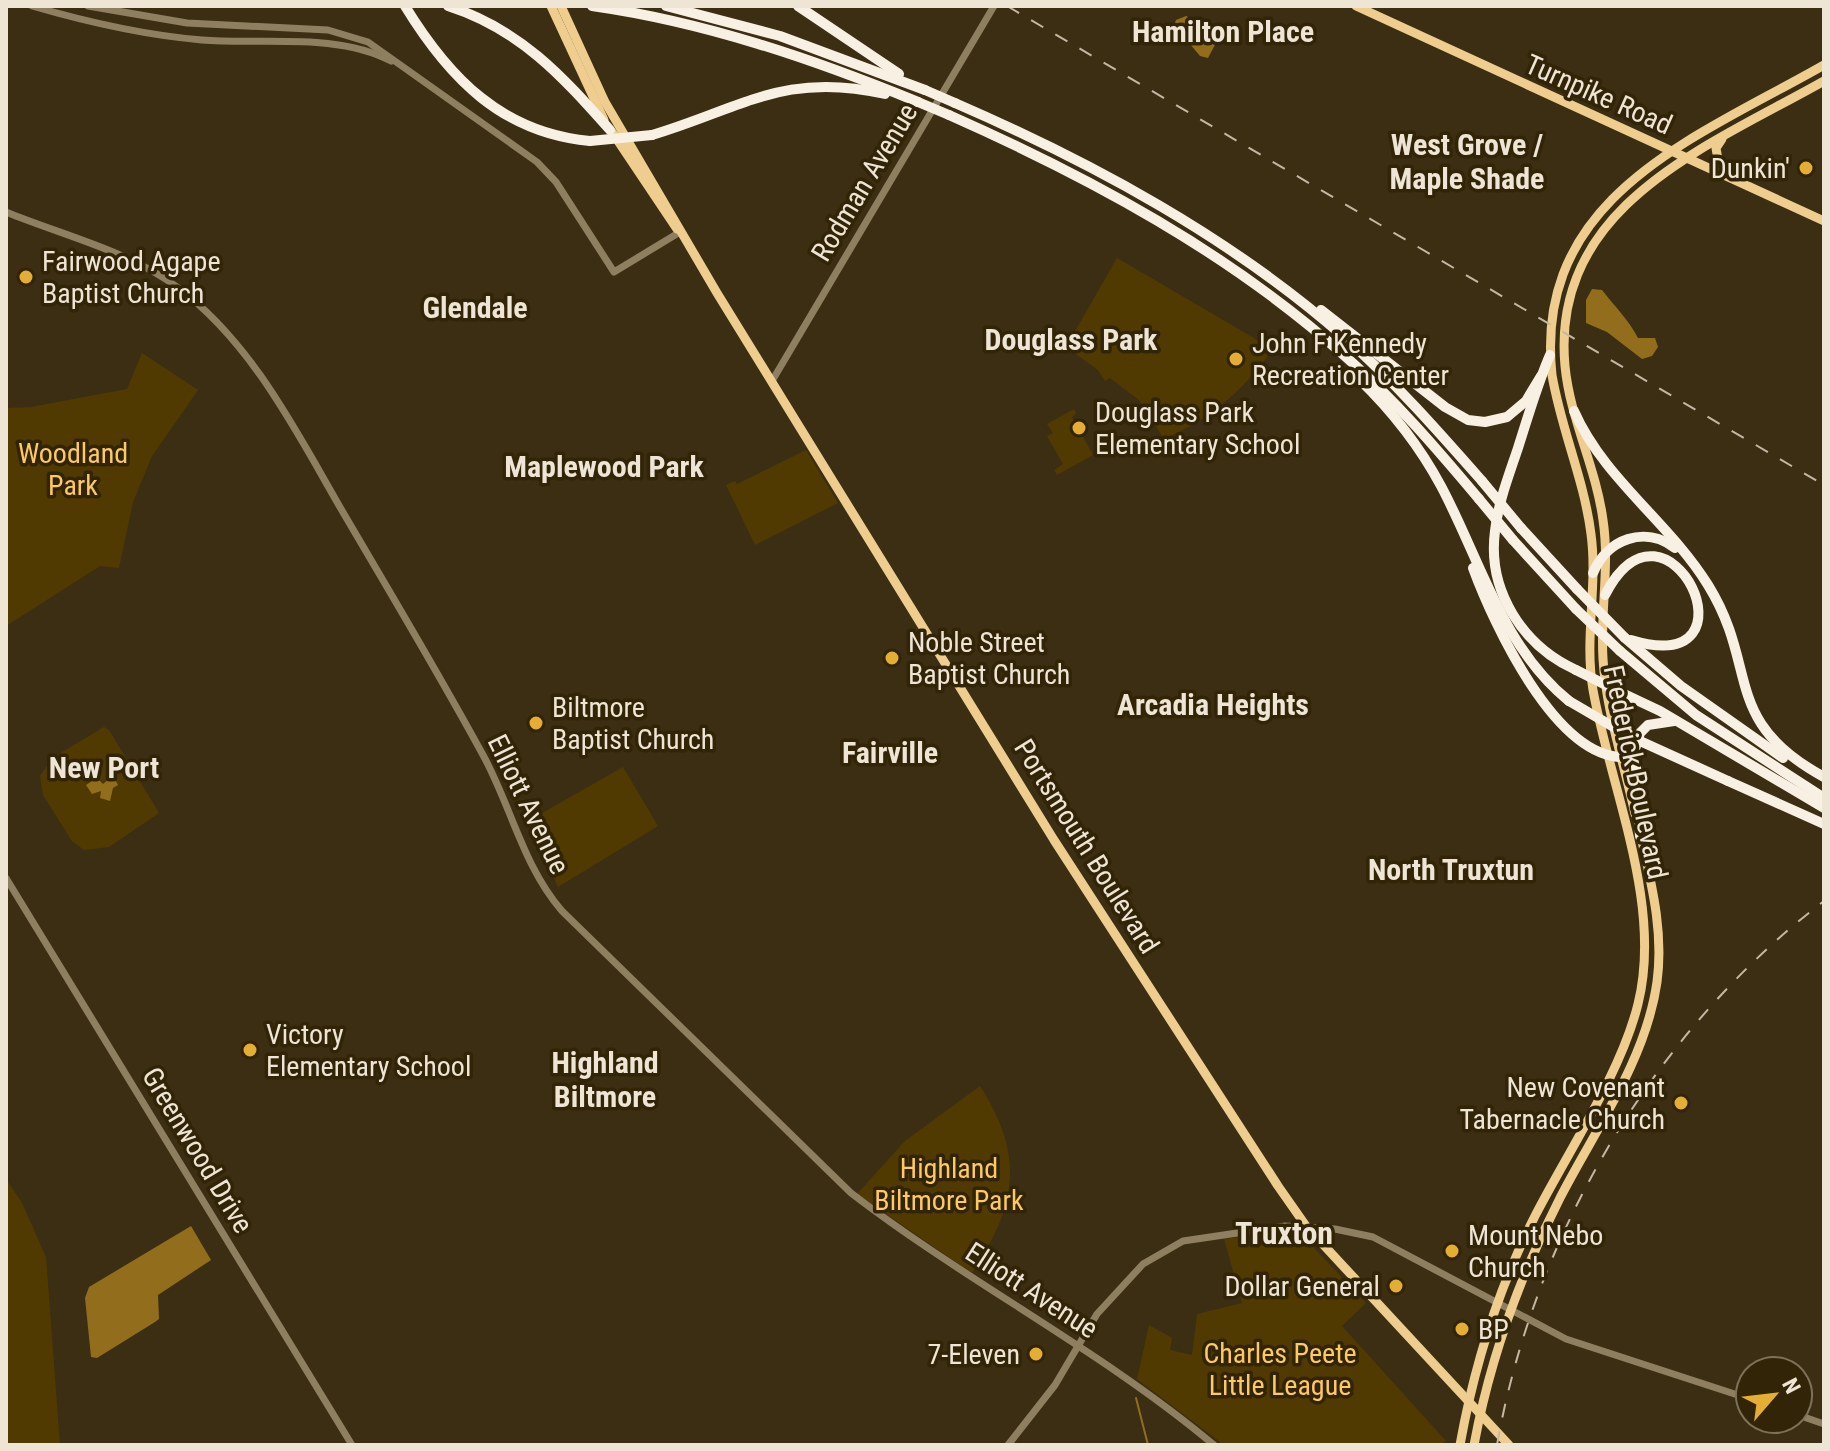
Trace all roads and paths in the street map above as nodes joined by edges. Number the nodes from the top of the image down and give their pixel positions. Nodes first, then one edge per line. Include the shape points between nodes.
1 (32, 6) edge
2 (88, 6) edge
3 (405, 6) edge
4 (448, 6) edge
5 (551, 6) edge
6 (561, 6) edge
7 (592, 6) edge
8 (666, 6) edge
9 (798, 6) edge
10 (994, 6) edge
11 (1356, 6) edge
12 (1824, 65) edge
13 (423, 80) junction
14 (1824, 81) edge
15 (925, 90) junction
16 (918, 102) junction
17 (610, 130) junction
18 (1723, 138) junction
19 (1672, 151) junction
20 (1688, 158) junction
21 (1754, 189) junction
22 (6, 212) edge
23 (1824, 221) edge
24 (680, 232) junction
25 (1243, 259) junction
26 (1321, 335) junction
27 (1550, 355) junction
28 (1541, 376) junction
29 (772, 381) junction
30 (1574, 411) junction
31 (1461, 528) junction
32 (1606, 550) junction
33 (1695, 566) junction
34 (1593, 573) junction
35 (1605, 595) junction
36 (1625, 638) junction
37 (1681, 722) junction
38 (1607, 757) junction
39 (1622, 757) junction
40 (1824, 779) edge
41 (1824, 798) edge
42 (1824, 808) edge
43 (1824, 824) edge
44 (1640, 836) junction
45 (6, 878) edge
46 (1306, 1226) junction
47 (1499, 1303) junction
48 (1511, 1310) junction
49 (1078, 1346) junction
50 (1734, 1394) edge
51 (1469, 1402) junction
52 (1480, 1414) junction
53 (352, 1445) edge
54 (1008, 1445) edge
55 (1214, 1445) edge
56 (1460, 1445) edge
57 (1474, 1445) edge
58 (1509, 1445) edge

1 - 13 street via 169,36 346,45 381,56
2 - 13 street via 187,23 341,33 378,47
3 - 16 highway, bridge via 445,65 482,101 525,126 590,141 652,135 797,86 849,86
4 - 17 highway via 527,44
5 - 17 main road, Portsmouth Boulevard
6 - 24 main road, Portsmouth Boulevard via 605,102
7 - 16 highway via 755,42
8 - 15 highway via 780,36
9 - 15 highway
10 - 29 street, Rodman Avenue
11 - 19 main road, Turnpike Road
12 - 19 main road, Frederick Boulevard
13 - 24 street via 547,171 614,272
14 - 18 main road, Frederick Boulevard
15 - 25 highway, bridge via 1121,185
16 - 26 highway, bridge via 1048,161 1162,223
17 - 24 main road, Portsmouth Boulevard
18 - 20 main road, Frederick Boulevard
18 - 21 main road via 1716,148 1718,160
19 - 20 main road, Turnpike Road
19 - 27 main road, Frederick Boulevard via 1622,187 1585,230 1557,296
20 - 21 main road, Turnpike Road
20 - 30 main road, Frederick Boulevard via 1624,204 1597,237 1583,265 1570,300 1565,342
21 - 23 main road, Turnpike Road
22 - 49 street, Elliott Avenue via 146,268 212,317 279,407 411,627 498,783 534,871 552,899 851,1193
24 - 29 main road, Portsmouth Boulevard
25 - 28 highway via 1293,289 1468,420 1507,417 1526,401
25 - 36 highway, bridge via 1375,366
26 - 31 highway via 1405,427
26 - 41 highway, bridge via 1403,413 1513,540 1620,651 1696,715
27 - 28 highway
27 - 34 main road, Frederick Boulevard via 1557,402 1588,510
28 - 37 highway, bridge via 1495,529 1495,564 1506,601 1525,633 1552,658
29 - 46 main road, Portsmouth Boulevard via 1054,840
30 - 32 main road, Frederick Boulevard via 1599,495
30 - 33 highway via 1604,462
31 - 38 highway via 1484,599 1542,699 1565,731
31 - 43 highway, bridge via 1518,644 1569,701 1629,736
32 - 33 highway via 1624,540 1649,537 1667,542
32 - 34 highway
32 - 35 main road, Frederick Boulevard
33 - 40 highway via 1723,613 1759,724 1785,753
34 - 38 main road, Frederick Boulevard via 1589,655
35 - 36 highway via 1619,570 1640,558 1671,563 1693,584 1699,615 1688,638 1661,648
35 - 39 main road, Frederick Boulevard via 1604,676
36 - 40 highway via 1732,724
37 - 42 highway
37 - 44 highway via 1654,722 1637,738
38 - 39 highway
38 - 47 main road, Frederick Boulevard via 1644,919 1640,994 1621,1053 1533,1221
39 - 44 main road, Frederick Boulevard
44 - 48 main road, Frederick Boulevard via 1659,940 1650,1015 1635,1055 1547,1224
45 - 53 street, Greenwood Drive
46 - 47 street via 1389,1243
46 - 49 street via 1196,1238 1161,1251 1106,1302
46 - 51 main road, Portsmouth Boulevard
47 - 48 street
47 - 51 main road, Frederick Boulevard
48 - 50 street via 1583,1346
48 - 52 main road, Frederick Boulevard
49 - 54 street
49 - 55 street, Elliott Avenue
51 - 52 main road, Portsmouth Boulevard
51 - 56 main road, Frederick Boulevard
52 - 57 main road, Frederick Boulevard
52 - 58 main road, Portsmouth Boulevard

